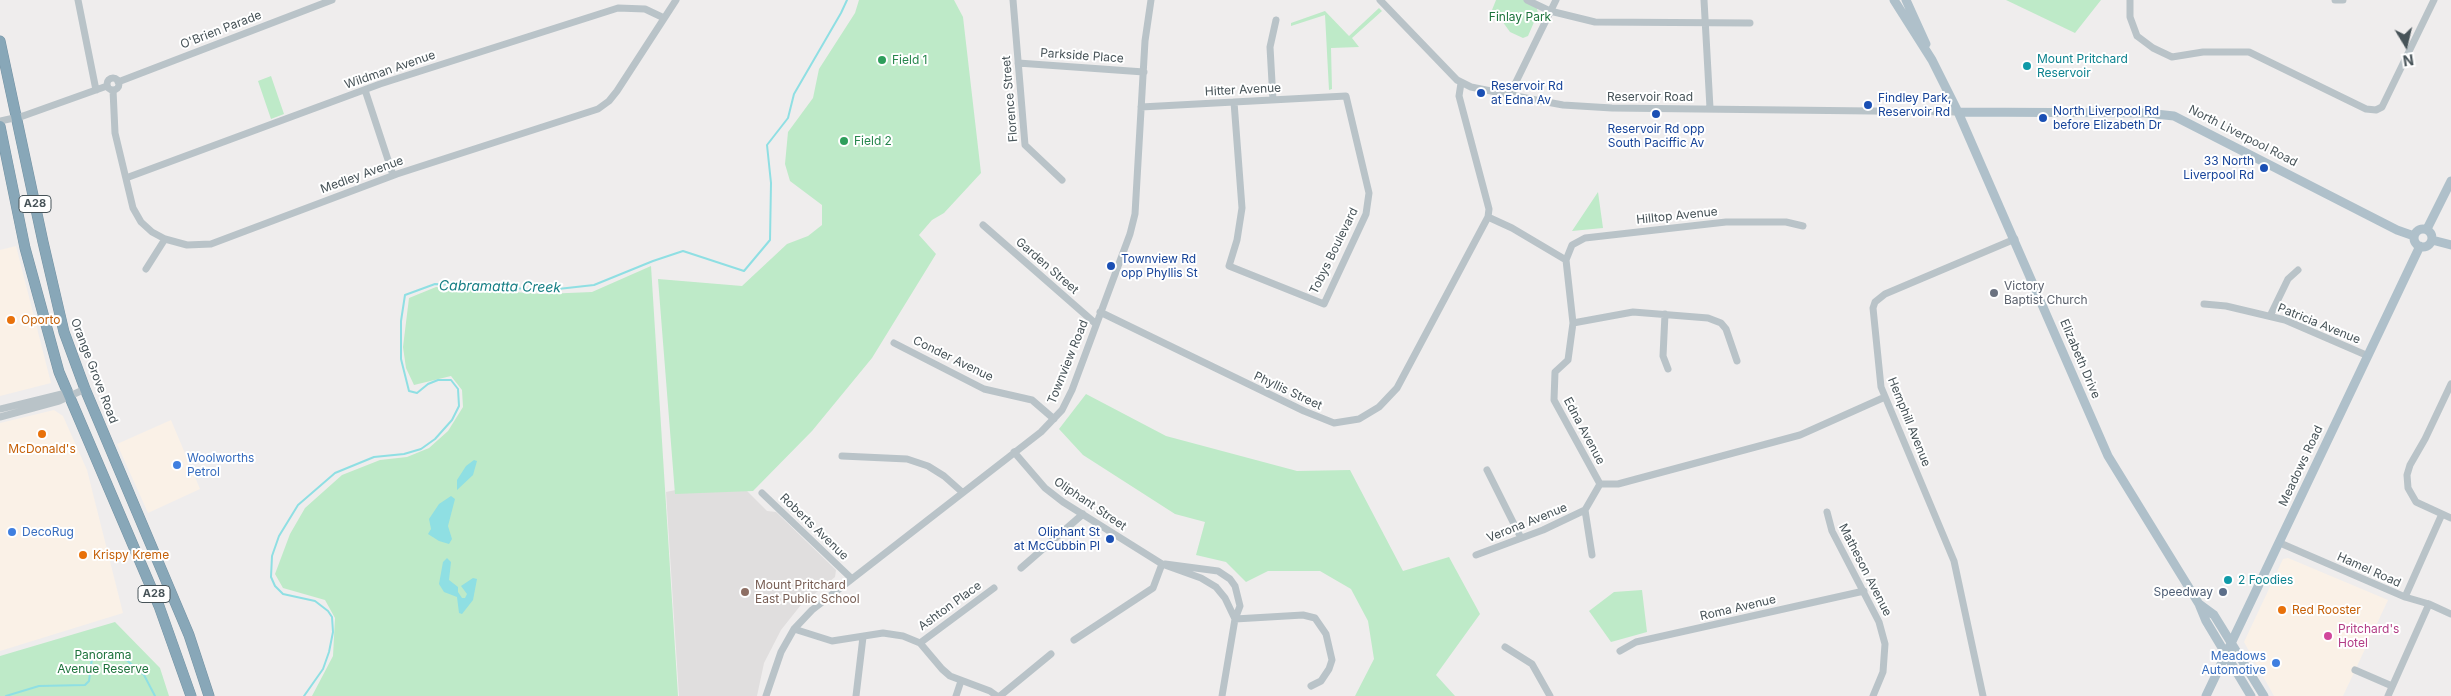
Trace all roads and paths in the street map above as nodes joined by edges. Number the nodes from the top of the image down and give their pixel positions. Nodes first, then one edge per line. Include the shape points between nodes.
1 (78, 0) edge
2 (332, 0) edge
3 (676, 0) edge
4 (1013, 0) edge
5 (1151, 0) edge
6 (1380, 0) edge
7 (1527, 0) edge
8 (1556, 0) edge
9 (1704, 0) edge
10 (1894, 0) edge
11 (1906, 0) edge
12 (2130, 0) edge
13 (2335, 0) edge
14 (2343, 0) edge
15 (2434, 0) edge
16 (1550, 11) junction
17 (664, 18) junction
18 (1276, 20) dead end
19 (1705, 22) junction
20 (1750, 23) dead end
21 (0, 41) edge
22 (1932, 60) junction
23 (1018, 63) junction
24 (1144, 72) junction
25 (1461, 83) junction
26 (110, 88) junction
27 (96, 90) junction
28 (365, 90) junction
29 (1512, 95) junction
30 (1346, 96) joint
31 (1273, 100) junction
32 (1234, 102) junction
33 (1141, 107) junction
34 (1710, 108) junction
35 (1958, 112) junction
36 (16, 118) junction
37 (0, 121) edge
38 (0, 126) edge
39 (393, 175) junction
40 (126, 178) junction
41 (1062, 180) dead end
42 (2451, 181) edge
43 (1488, 217) junction
44 (983, 225) dead end
45 (1803, 226) dead end
46 (2427, 229) junction
47 (2414, 236) junction
48 (165, 238) junction
49 (2015, 239) junction
50 (2432, 240) junction
51 (2451, 245) edge
52 (2420, 246) junction
53 (1566, 260) junction
54 (146, 269) dead end
55 (2298, 270) dead end
56 (2204, 304) dead end
57 (1100, 312) junction
58 (1665, 314) junction
59 (2270, 316) junction
60 (1573, 323) junction
61 (1096, 324) junction
62 (894, 343) dead end
63 (2366, 355) junction
64 (1737, 361) dead end
65 (1668, 369) dead end
66 (2451, 384) edge
67 (86, 389) junction
68 (68, 395) junction
69 (1885, 397) junction
70 (0, 409) edge
71 (0, 417) edge
72 (1054, 420) junction
73 (1014, 452) junction
74 (842, 456) dead end
75 (1487, 470) dead end
76 (1600, 484) junction
77 (962, 492) junction
78 (762, 493) dead end
79 (1585, 510) junction
80 (1827, 512) dead end
81 (1083, 514) junction
82 (2442, 514) junction
83 (2451, 518) edge
84 (1521, 538) junction
85 (2280, 543) junction
86 (1476, 555) dead end
87 (1592, 555) dead end
88 (1162, 564) junction
89 (1021, 568) dead end
90 (851, 578) junction
91 (994, 588) dead end
92 (1864, 591) junction
93 (2405, 597) junction
94 (2199, 604) junction
95 (2429, 604) junction
96 (2451, 614) edge
97 (1235, 619) junction
98 (794, 629) junction
99 (863, 637) junction
100 (1074, 640) dead end
101 (2231, 642) junction
102 (920, 643) junction
103 (1505, 647) dead end
104 (1620, 651) dead end
105 (2225, 652) junction
106 (1051, 654) dead end
107 (2356, 670) dead end
108 (961, 682) junction
109 (1311, 686) dead end
110 (2392, 686) junction
111 (190, 696) edge
112 (209, 696) edge
113 (766, 696) edge
114 (856, 696) edge
115 (956, 696) edge
116 (998, 696) edge
117 (1222, 696) edge
118 (1550, 696) edge
119 (1873, 696) edge
120 (1983, 696) edge
121 (2206, 696) edge
122 (2252, 696) edge
123 (2264, 696) edge
124 (2388, 696) edge

1 - 27 street
2 - 26 street, O'Brien Parade via 118,82 112,78 107,82
3 - 17 street, Medley Avenue
4 - 23 street, Florence Street
5 - 24 street, Townview Road
6 - 25 street, Reservoir Road
7 - 16 street
8 - 16 street
9 - 19 street
10 - 22 main road, Elizabeth Drive
11 - 22 main road, Elizabeth Drive
12 - 15 street via 2130,17 2138,36 2172,57 2203,52 2249,52 2366,109 2376,110 2382,107
13 - 14 street
16 - 19 street via 1595,22
16 - 29 street
17 - 28 street, Wildman Avenue via 645,9 618,8
17 - 39 street, Medley Avenue via 617,91 598,109
18 - 31 street via 1270,47
19 - 20 street
19 - 34 street
21 - 36 highway, Orange Grove Road / A28
22 - 35 main road, Elizabeth Drive
23 - 24 street, Parkside Place
23 - 41 street, Florence Street via 1025,145
24 - 33 street, Townview Road
25 - 29 street, Reservoir Road
25 - 43 street via 1458,96 1489,209
26 - 27 street
26 - 40 street, Medley Avenue via 115,133
27 - 36 street
28 - 39 street
28 - 40 street, Wildman Avenue
29 - 34 street, Reservoir Road via 1589,107
30 - 31 street, Hitter Avenue
30 - 32 street, Tobys Boulevard via 1369,193 1366,214 1324,304 1229,266 1242,208
31 - 32 street, Hitter Avenue
32 - 33 street, Hitter Avenue
33 - 57 street, Townview Road via 1135,214
34 - 35 street, Reservoir Road
35 - 47 main road, North Liverpool Road via 2174,116
35 - 49 main road, Elizabeth Drive
36 - 37 street
36 - 67 highway, Orange Grove Road / A28 via 58,310
38 - 68 highway, A28 via 25,248
39 - 48 street, Medley Avenue via 211,244 187,244
40 - 48 street, Medley Avenue via 140,222
42 - 46 main road
43 - 53 street
43 - 57 street, Phyllis Street via 1397,388 1379,407 1359,419 1334,423 1304,412
44 - 61 street, Garden Street
45 - 53 street, Hilltop Avenue via 1786,222 1726,222 1584,238 1574,242
46 - 47 main road via 2419,230
46 - 50 main road
47 - 52 main road
48 - 54 street
49 - 69 street, Hemphill Avenue via 1885,294 1874,302 1872,317
49 - 94 main road, Elizabeth Drive via 2108,456
50 - 51 main road
50 - 52 main road via 2427,246
52 - 63 main road, Meadows Road
53 - 60 street, Edna Avenue
55 - 59 street via 2288,279
56 - 59 street, Patricia Avenue
57 - 61 street, Townview Road
58 - 60 street via 1624,312
58 - 64 street via 1708,318 1721,324 1726,329
58 - 65 street via 1663,356
59 - 63 street, Patricia Avenue
60 - 76 street, Edna Avenue via 1568,360 1555,372 1554,400
61 - 72 street, Townview Road via 1072,390
62 - 72 street, Conder Avenue via 984,389 1032,400
63 - 85 main road, Meadows Road
66 - 82 street via 2407,475 2408,488 2416,502
67 - 68 street
67 - 112 highway, Orange Grove Road / A28 via 189,635
68 - 70 street
68 - 71 street
68 - 111 highway, A28 via 159,606
69 - 76 street, Edna Avenue via 1800,435 1618,484
69 - 120 street, Hemphill Avenue via 1954,561
72 - 73 street, Townview Road
73 - 77 street, Townview Road
73 - 81 street, Oliphant Street via 1045,488
74 - 77 street via 907,459 928,466
75 - 84 street
76 - 79 street, Verona Avenue
77 - 90 street, Townview Road
78 - 90 street, Roberts Avenue
79 - 84 street, Verona Avenue
79 - 87 street
80 - 92 street, Matheson Avenue via 1832,531
81 - 88 street, Oliphant Street
81 - 89 street
82 - 83 street
82 - 93 street
84 - 86 street, Verona Avenue
85 - 93 street, Hamel Road
85 - 101 main road, Meadows Road
88 - 97 street, Oliphant Street via 1216,587 1226,598
88 - 97 street, Oliphant Street via 1200,567 1224,574 1238,593 1240,606
88 - 100 street via 1152,588
90 - 98 street, Townview Road
91 - 102 street, Ashton Place
92 - 104 street, Roma Avenue via 1636,642
92 - 119 street, Matheson Avenue via 1879,622 1885,644 1883,672
93 - 95 street, Hamel Road
94 - 101 main road, Elizabeth Drive via 2214,615
94 - 105 main road, Elizabeth Drive
95 - 96 street, Hamel Road
95 - 110 street
97 - 109 street via 1303,614 1315,618 1326,634 1332,660 1321,680
97 - 117 street, Oliphant Street
98 - 99 street via 832,641
98 - 113 street, Townview Road via 775,664
99 - 102 street via 890,633
99 - 114 street
101 - 105 main road, Meadows Road
101 - 123 main road, Elizabeth Drive
102 - 108 street via 942,669
103 - 118 street via 1532,664
105 - 121 main road, Meadows Road
105 - 122 main road, Elizabeth Drive
106 - 116 street
107 - 110 street
108 - 115 street
108 - 116 street
110 - 124 street

